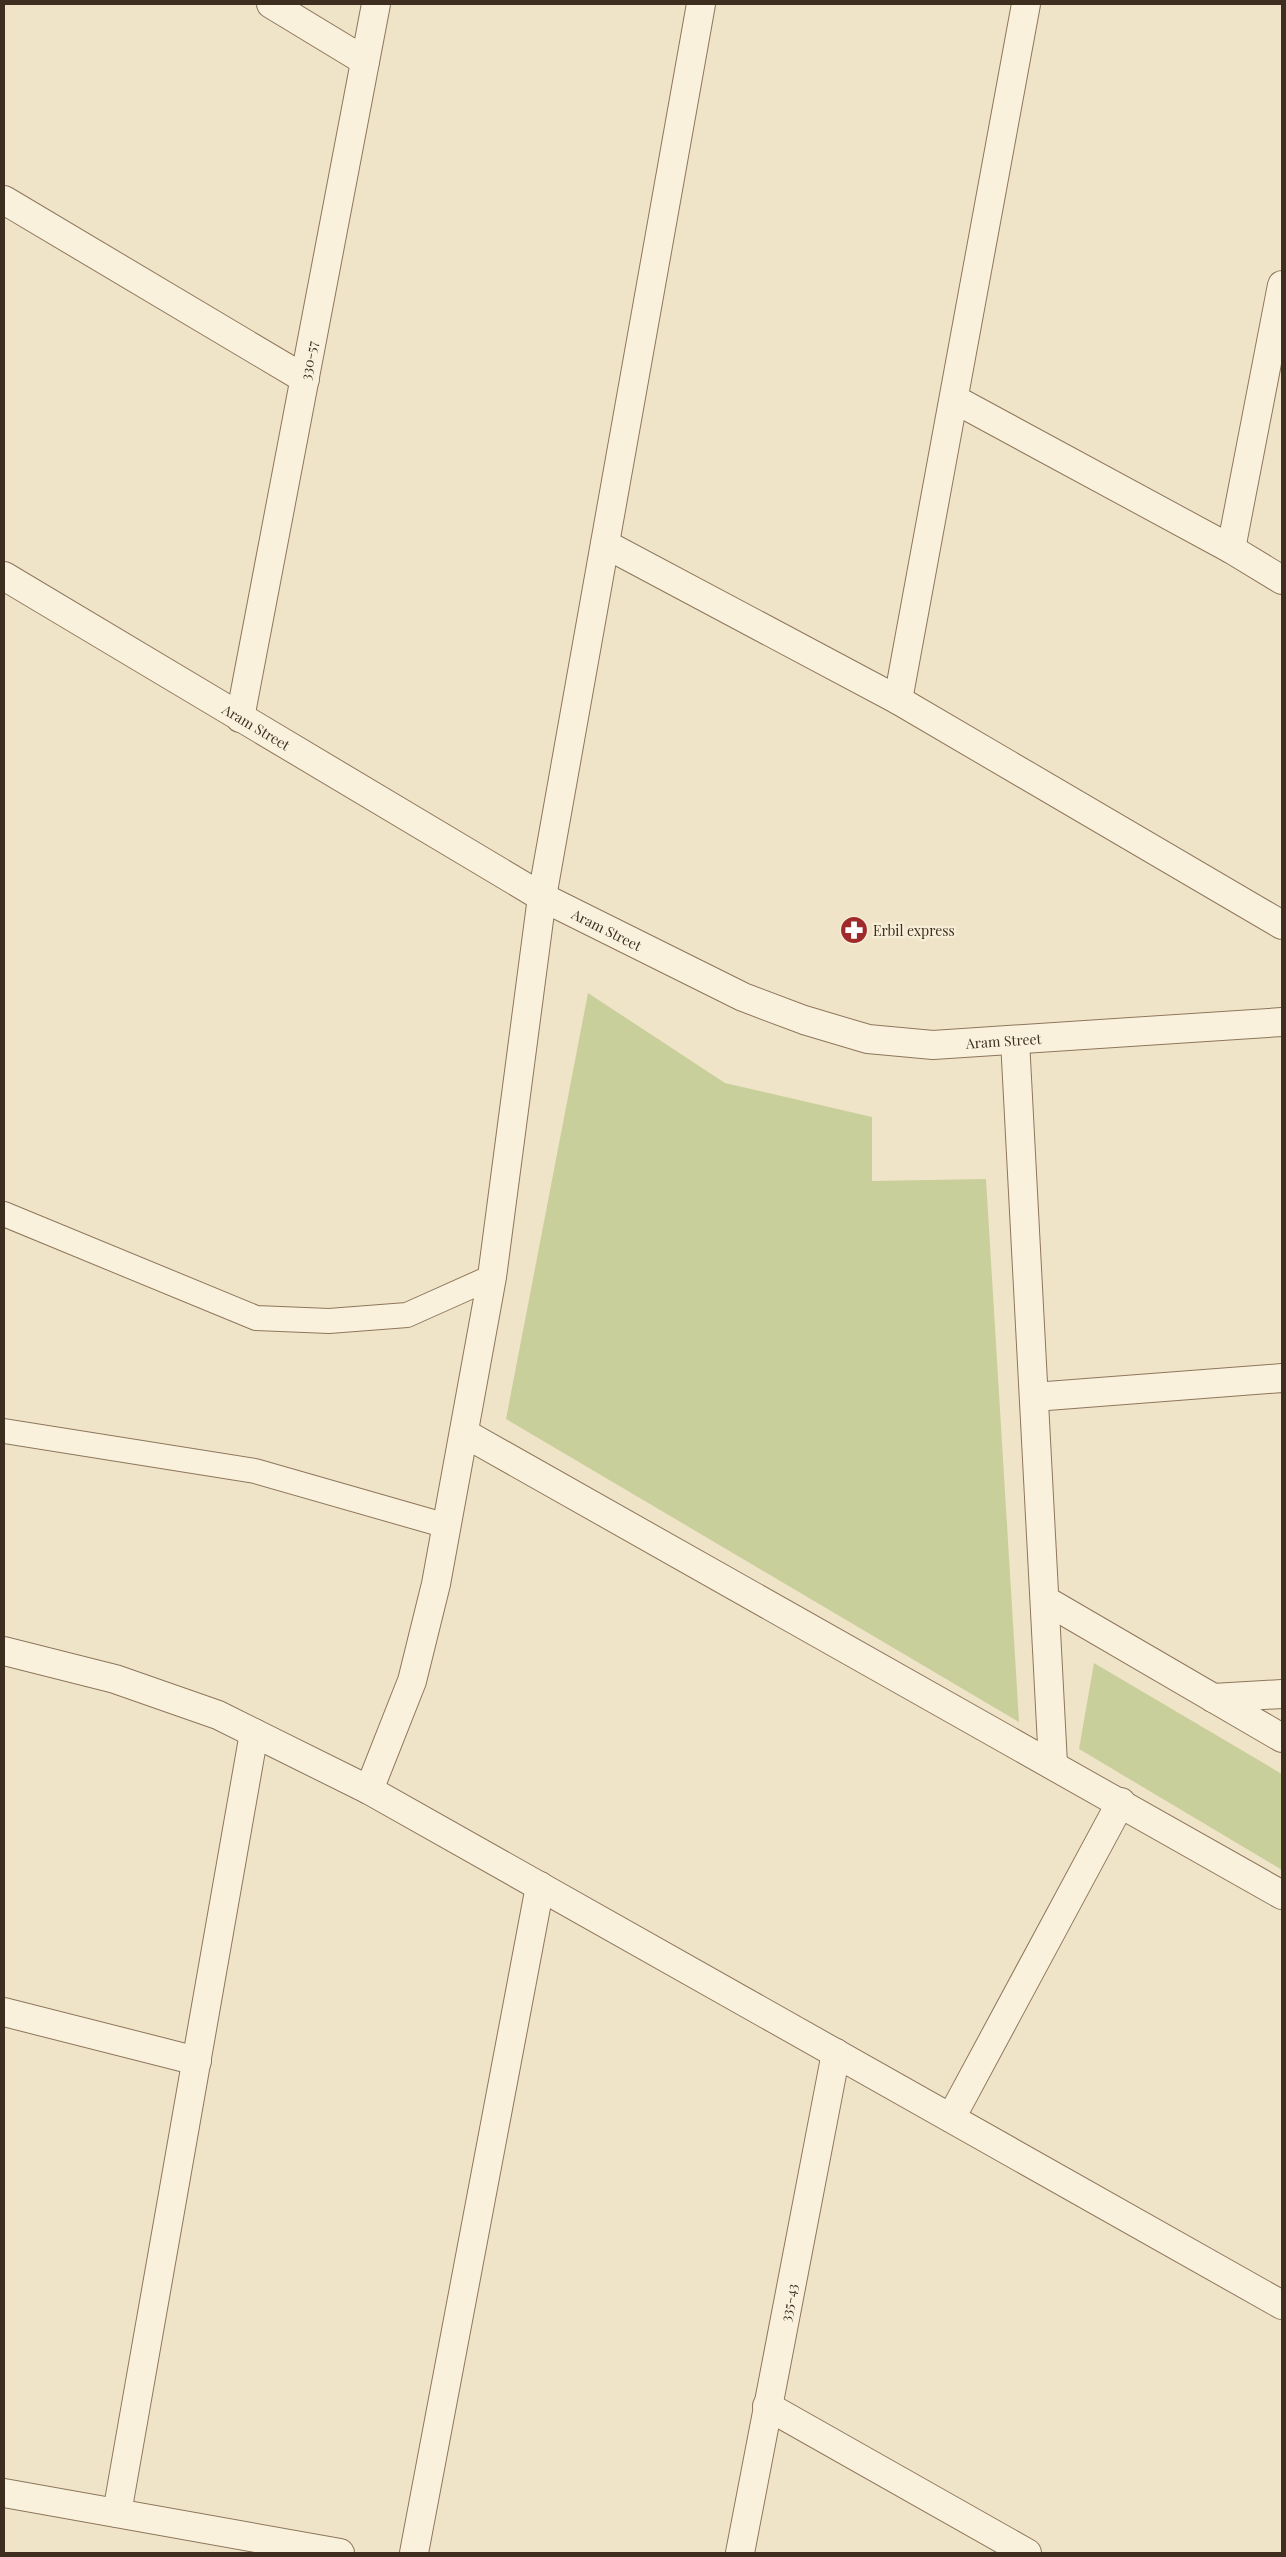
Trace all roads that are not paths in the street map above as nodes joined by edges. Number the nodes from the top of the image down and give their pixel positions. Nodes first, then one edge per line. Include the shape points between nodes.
1 (271, 4) edge
2 (376, 4) edge
3 (702, 4) edge
4 (1026, 4) edge
5 (365, 61) junction
6 (4, 200) edge
7 (1282, 285) edge
8 (1276, 353) edge
9 (305, 379) junction
10 (954, 399) junction
11 (605, 544) junction
12 (1231, 549) junction
13 (4, 576) edge
14 (1282, 580) edge
15 (898, 700) junction
16 (240, 718) junction
17 (542, 897) junction
18 (1282, 925) edge
19 (1282, 1022) edge
20 (1015, 1040) junction
21 (4, 1214) edge
22 (492, 1277) junction
23 (1282, 1378) edge
24 (1034, 1397) junction
25 (4, 1432) edge
26 (464, 1433) junction
27 (447, 1526) junction
28 (1045, 1600) junction
29 (4, 1651) edge
30 (1282, 1694) edge
31 (1213, 1698) junction
32 (254, 1732) junction
33 (1282, 1738) edge
34 (1053, 1764) junction
35 (369, 1790) junction
36 (1121, 1802) junction
37 (540, 1886) junction
38 (1282, 1895) edge
39 (4, 2012) edge
40 (836, 2053) junction
41 (197, 2061) junction
42 (951, 2118) junction
43 (1282, 2305) edge
44 (767, 2406) junction
45 (4, 2493) edge
46 (117, 2513) junction
47 (340, 2553) edge
48 (414, 2553) edge
49 (740, 2553) edge
50 (1027, 2553) edge

1 - 5 street
2 - 5 street, 330-57
3 - 11 street
4 - 10 street
5 - 9 street, 330-57
6 - 9 street
7 - 8 street
8 - 12 street
9 - 16 street, 330-57
10 - 12 street
10 - 15 street
11 - 15 street
11 - 17 street
12 - 14 street
13 - 16 street, Aram Street
15 - 18 street
16 - 17 street, Aram Street
17 - 20 street, Aram Street via 743,997 804,1020 868,1038 933,1045
17 - 22 street
19 - 20 street, Aram Street
20 - 24 street
21 - 22 lane via 256,1318 329,1321 408,1315
22 - 26 street
23 - 24 street
24 - 28 street
25 - 27 lane via 254,1471
26 - 27 street
26 - 34 street
27 - 35 street via 412,1681
28 - 31 street
28 - 34 street
29 - 32 street via 115,1680 218,1715
30 - 31 street
31 - 33 street
32 - 35 street
32 - 41 street
34 - 36 street
35 - 37 street
36 - 38 street
36 - 42 street
37 - 40 street
37 - 48 street
39 - 41 street
40 - 42 street
40 - 44 street, 335-43
41 - 46 street
42 - 43 street
44 - 49 street, 335-43
44 - 50 street
45 - 46 street
46 - 47 street

